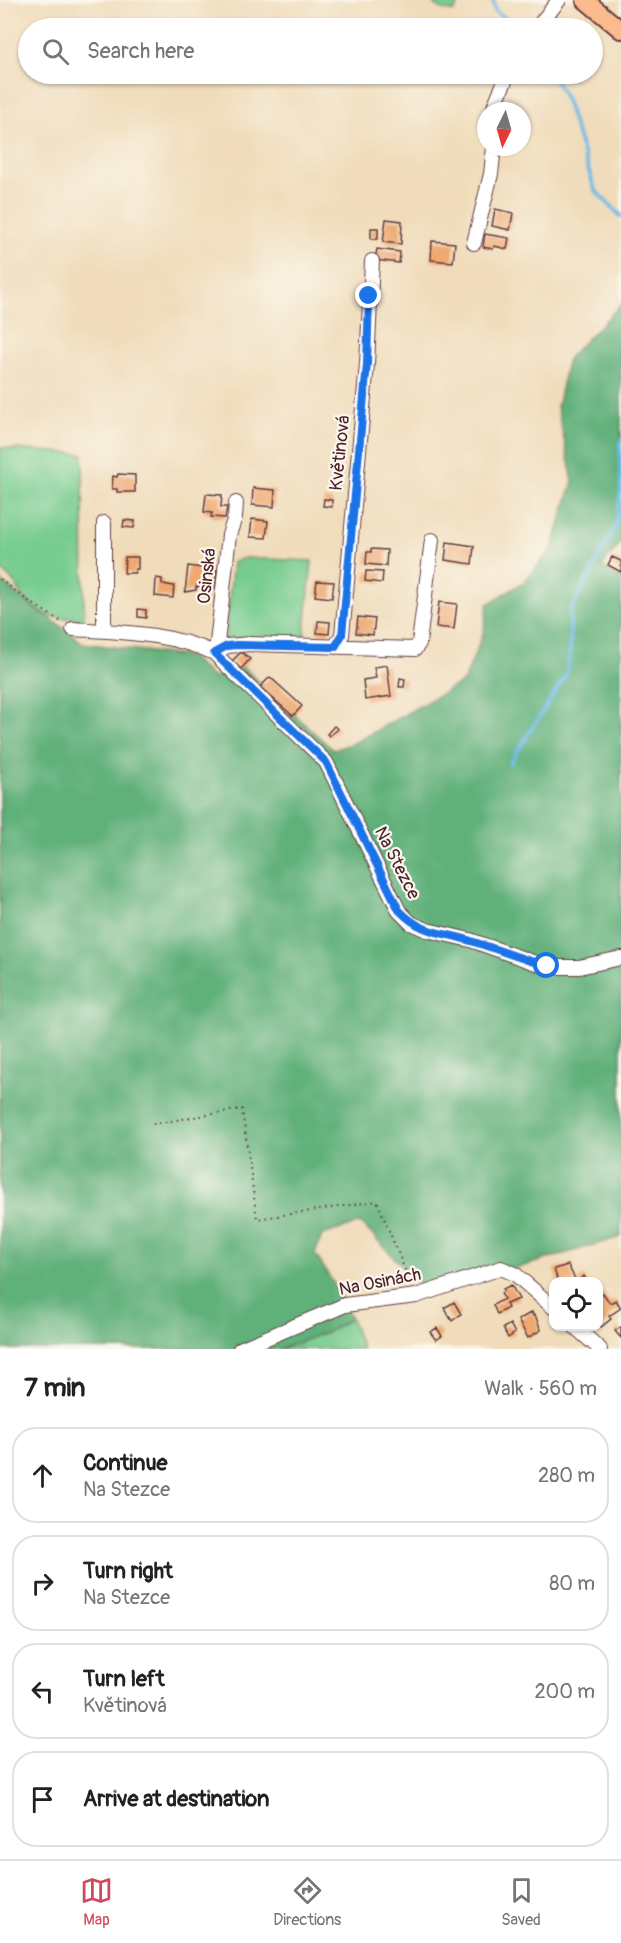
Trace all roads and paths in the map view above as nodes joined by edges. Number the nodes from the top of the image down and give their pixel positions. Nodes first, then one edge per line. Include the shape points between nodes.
1 (559, 0) edge
2 (585, 0) edge
3 (545, 18) edge
4 (621, 30) edge
5 (504, 84) edge
6 (496, 102) edge
7 (493, 156) edge
8 (474, 243) dead end
9 (372, 261) dead end
10 (236, 503) dead end
11 (104, 523) dead end
12 (432, 540) dead end
13 (0, 579) edge
14 (73, 629) joint
15 (104, 631) junction
16 (335, 647) junction
17 (214, 653) junction
18 (621, 958) edge
19 (153, 1124) dead end
20 (416, 1296) junction
21 (549, 1304) edge
22 (580, 1331) edge
23 (240, 1349) edge
24 (600, 1349) edge

1 - 3 street
2 - 4 main road
5 - 6 street
7 - 8 street
9 - 16 street, Květinová via 367,364 342,635
10 - 17 street, Osinská
11 - 15 street
12 - 16 street via 417,648
13 - 14 path
14 - 15 street, Na Stezce
15 - 17 street, Na Stezce via 171,639
16 - 17 street via 236,645
17 - 18 street, Na Stezce via 326,762 399,910 411,923 547,966 579,967
19 - 20 path via 242,1109 257,1219 377,1201
20 - 21 street, Na Osinách via 501,1268 515,1274
20 - 23 street, Na Osinách via 345,1305
22 - 24 street

